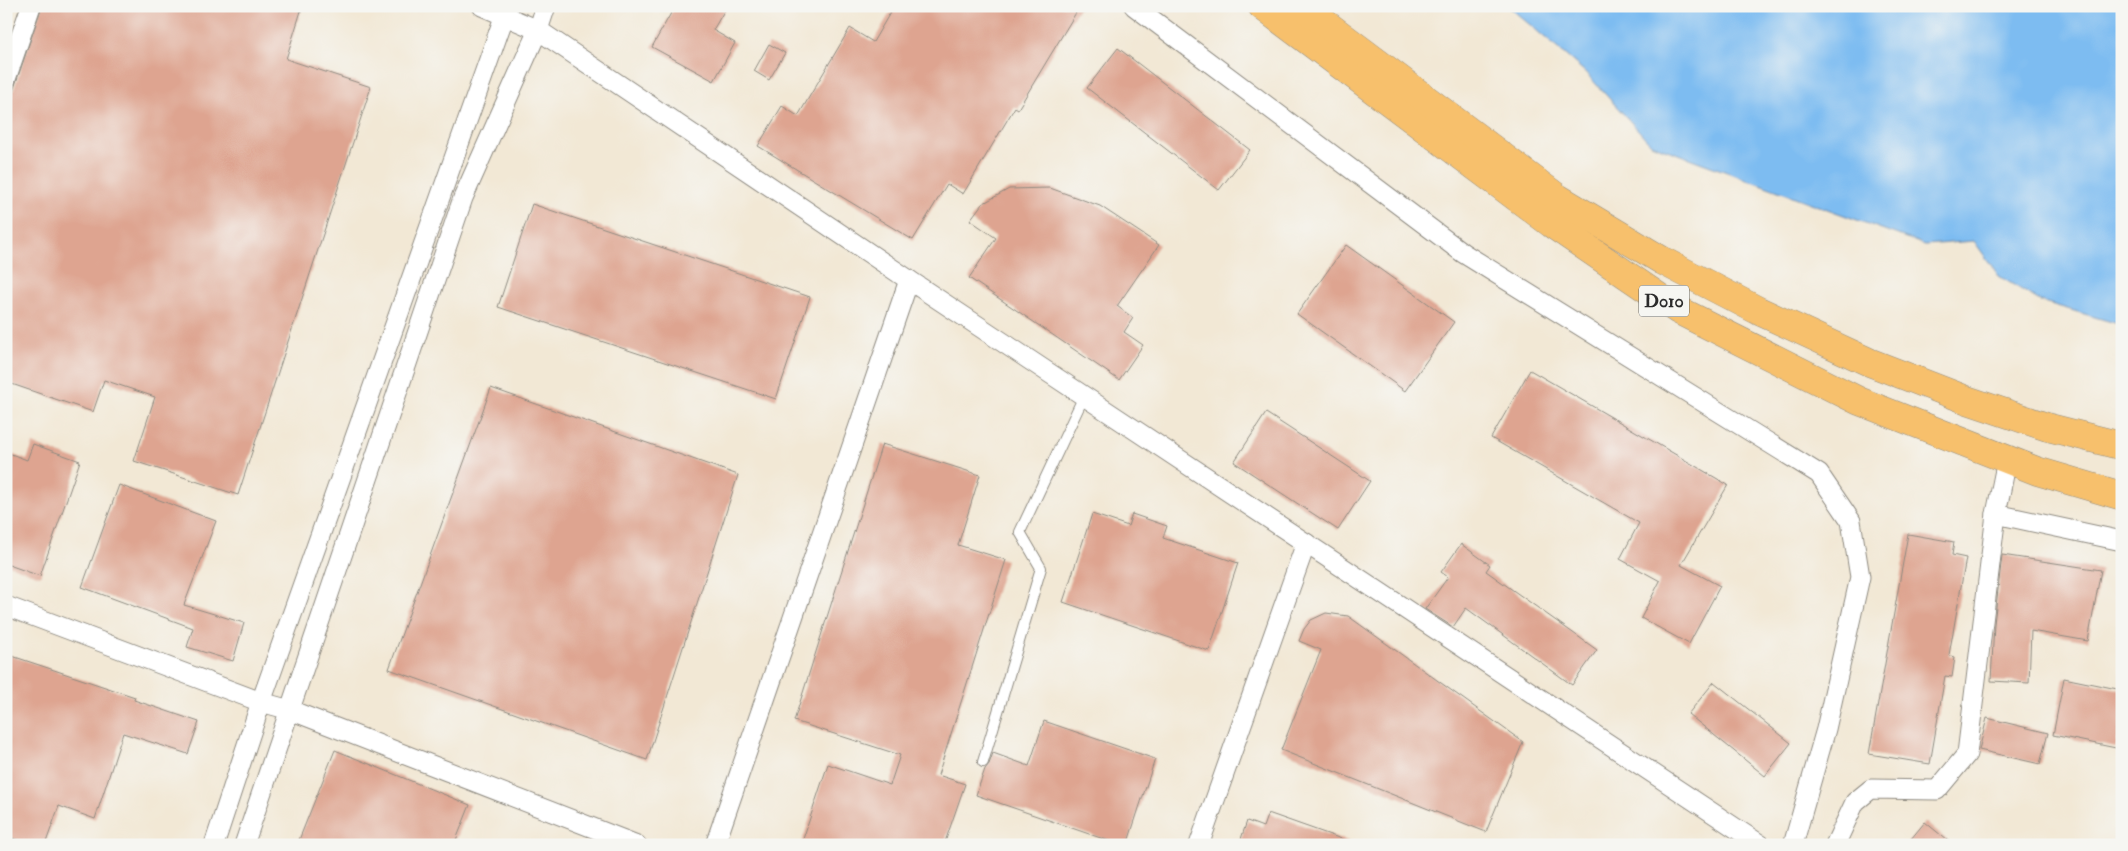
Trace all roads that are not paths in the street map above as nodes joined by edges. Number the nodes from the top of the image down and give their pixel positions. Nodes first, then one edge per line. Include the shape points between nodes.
1 (31, 6) edge
2 (482, 6) edge
3 (546, 6) edge
4 (1134, 6) edge
5 (1262, 6) edge
6 (1302, 6) edge
7 (507, 11) edge
8 (538, 30) junction
9 (6, 80) edge
10 (909, 280) junction
11 (1084, 396) junction
12 (2122, 446) edge
13 (2008, 460) junction
14 (2122, 496) edge
15 (1996, 514) junction
16 (2122, 541) edge
17 (1306, 543) junction
18 (6, 606) edge
19 (261, 702) junction
20 (290, 710) junction
21 (983, 762) dead end
22 (214, 845) edge
23 (244, 845) edge
24 (637, 845) edge
25 (715, 845) edge
26 (1199, 845) edge
27 (1761, 845) edge
28 (1793, 845) edge
29 (1835, 845) edge

1 - 9 street
2 - 7 street
3 - 8 street
4 - 28 street via 1463,253 1819,474 1851,521 1860,577 1826,729
5 - 13 highway, D010 via 1552,224 1678,310 1859,401
6 - 12 highway, D010 via 1558,198 1663,261 1868,362 2047,428
7 - 8 street
7 - 19 street
8 - 10 street
8 - 20 street via 463,198
10 - 11 street
10 - 25 street
11 - 17 street
11 - 21 lane via 1020,532 1041,568
13 - 14 highway, D010
13 - 15 street
15 - 16 street
15 - 29 street via 1967,754 1937,790 1871,789 1856,802
17 - 26 street
17 - 27 street
18 - 19 street
19 - 20 street
19 - 22 street
20 - 23 street
20 - 24 street

